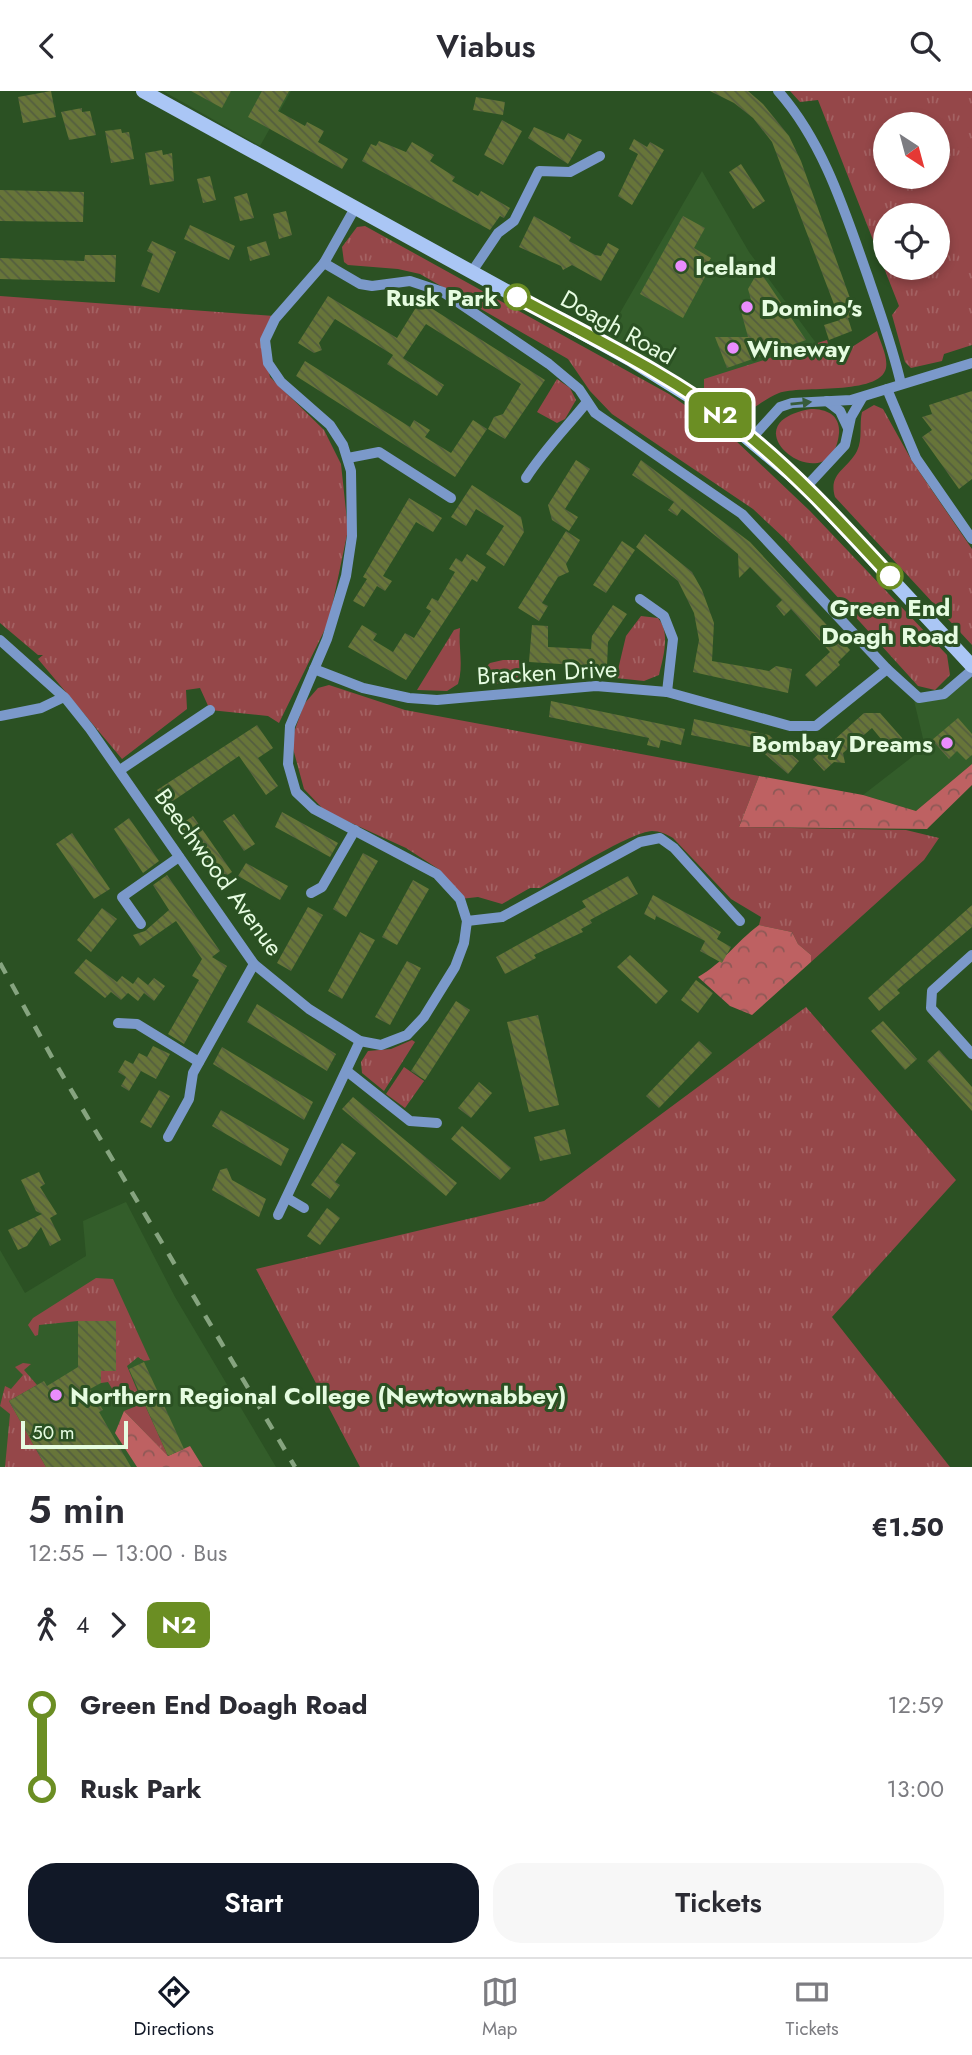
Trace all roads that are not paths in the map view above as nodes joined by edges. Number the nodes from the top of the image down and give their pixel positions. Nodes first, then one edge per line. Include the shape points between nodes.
1 (143, 91) edge
2 (778, 91) edge
3 (600, 156) dead end
4 (355, 208) junction
5 (324, 263) junction
6 (471, 273) junction
7 (972, 363) edge
8 (901, 384) junction
9 (887, 389) junction
10 (864, 396) junction
11 (827, 401) junction
12 (587, 402) junction
13 (849, 432) junction
14 (751, 439) junction
15 (348, 458) junction
16 (526, 478) dead end
17 (806, 487) junction
18 (451, 498) dead end
19 (972, 539) edge
20 (639, 599) dead end
21 (1, 642) edge
22 (972, 668) edge
23 (314, 669) junction
24 (887, 669) junction
25 (667, 692) junction
26 (64, 697) junction
27 (210, 710) dead end
28 (0, 716) edge
29 (120, 770) junction
30 (355, 830) junction
31 (179, 857) junction
32 (311, 893) dead end
33 (467, 921) junction
34 (740, 921) dead end
35 (141, 924) dead end
36 (972, 955) edge
37 (254, 964) junction
38 (118, 1023) dead end
39 (360, 1041) junction
40 (972, 1054) edge
41 (199, 1062) junction
42 (348, 1072) junction
43 (437, 1123) dead end
44 (168, 1137) dead end
45 (287, 1198) junction
46 (304, 1208) dead end
47 (278, 1215) dead end

1 - 4 main road, Doagh Road
2 - 8 street via 815,144 832,181
3 - 6 street via 570,172 539,170 514,221 498,233
4 - 5 street
4 - 6 main road, Doagh Road
5 - 12 street via 360,284 410,281 443,292 548,364 579,389
5 - 15 street via 275,320 265,340 268,363 281,382 330,425
6 - 14 main road, Doagh Road via 670,382
7 - 8 street
8 - 9 street
9 - 10 street
9 - 19 street via 916,458
10 - 11 street
10 - 13 street via 855,406
11 - 13 street via 840,411
14 -> 11 street via 780,407
12 - 16 street via 546,446
12 - 24 street via 595,413 742,513
13 - 17 street via 837,456
14 - 17 main road, Doagh Road
15 - 18 street via 379,452
15 - 23 street via 352,536 346,576
17 - 22 main road, Doagh Road
20 - 25 street via 664,616 673,639
21 - 26 street, Beechwood Avenue
22 - 24 street via 944,694 919,698
23 - 25 street, Bracken Drive via 363,688 437,700 596,686
23 - 30 street via 290,726 288,764 296,792 314,809
24 - 25 street, Bracken Drive via 816,726 790,726
26 - 28 street via 41,708
26 - 29 street, Beechwood Avenue
27 - 29 street
29 - 31 street, Beechwood Avenue
30 - 32 street via 322,887
30 - 33 street via 437,874 460,899
31 - 35 street via 122,897
31 - 37 street, Beechwood Avenue
33 - 34 street via 502,917 640,842 660,838
33 - 39 street via 455,967 424,1017 407,1035 382,1045
36 - 40 street via 932,991 931,1008
37 - 39 street, Beechwood Avenue via 309,1009
37 - 41 street
38 - 41 street via 137,1024
39 - 42 street
41 - 44 street via 189,1100
42 - 43 street via 410,1121
42 - 45 street
45 - 46 street
45 - 47 street

